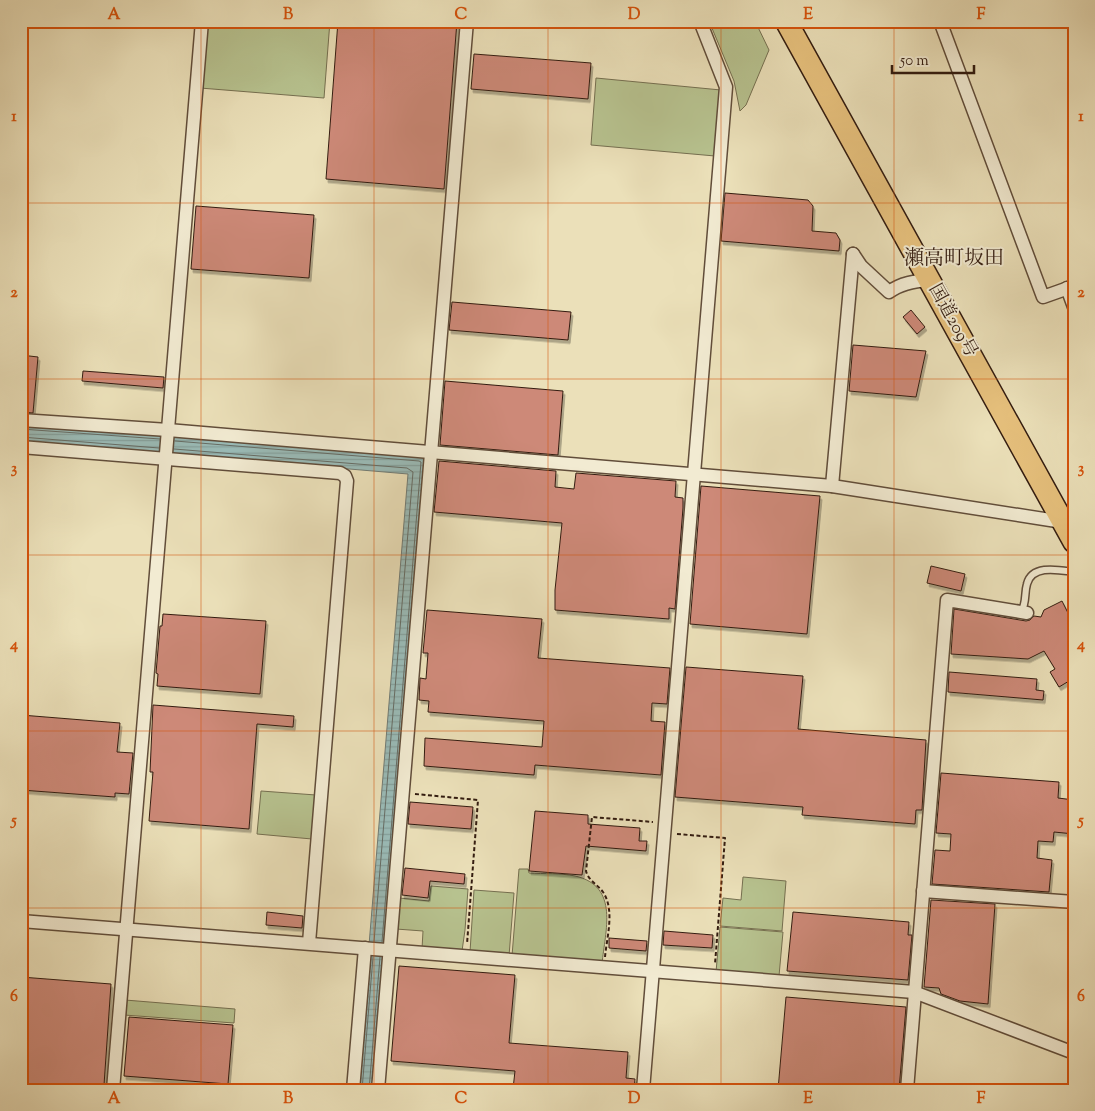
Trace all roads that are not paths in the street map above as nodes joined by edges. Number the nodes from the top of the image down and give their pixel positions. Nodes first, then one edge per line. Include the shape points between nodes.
1 (202, 21) edge
2 (468, 21) edge
3 (700, 21) edge
4 (786, 21) edge
5 (940, 21) edge
6 (929, 280) junction
7 (1070, 287) edge
8 (1074, 307) edge
9 (21, 420) edge
10 (168, 430) junction
11 (21, 447) edge
12 (431, 453) junction
13 (165, 458) junction
14 (694, 474) junction
15 (832, 486) junction
16 (1063, 522) junction
17 (1074, 542) edge
18 (1074, 572) edge
19 (1024, 612) joint
20 (923, 891) junction
21 (1074, 902) edge
22 (21, 920) edge
23 (126, 929) junction
24 (309, 943) junction
25 (365, 948) junction
26 (389, 950) junction
27 (652, 972) junction
28 (914, 992) junction
29 (1074, 1053) edge
30 (113, 1090) edge
31 (353, 1090) edge
32 (378, 1090) edge
33 (643, 1090) edge
34 (906, 1090) edge

1 - 10 street
2 - 12 street
3 - 14 street via 726,87
4 - 6 highway, 国道209号
5 - 7 street via 1043,297
6 - 15 street via 896,286 889,292 853,254
6 - 16 highway, 国道209号
7 - 8 street
9 - 10 street
10 - 12 street
10 - 13 street
11 - 13 street
12 - 14 street
12 - 26 street
13 - 23 street
13 - 24 street via 340,473 347,480
14 - 15 street
14 - 27 street
15 - 16 street
16 - 17 highway, 国道209号
18 - 19 lane via 1038,571 1027,583
19 - 20 street via 947,600
20 - 21 street
20 - 28 street
22 - 23 street
23 - 24 street
23 - 30 street
24 - 25 street
25 - 26 street
25 - 31 street
26 - 27 street
26 - 32 street
27 - 28 street
27 - 33 street
28 - 29 street
28 - 34 street

